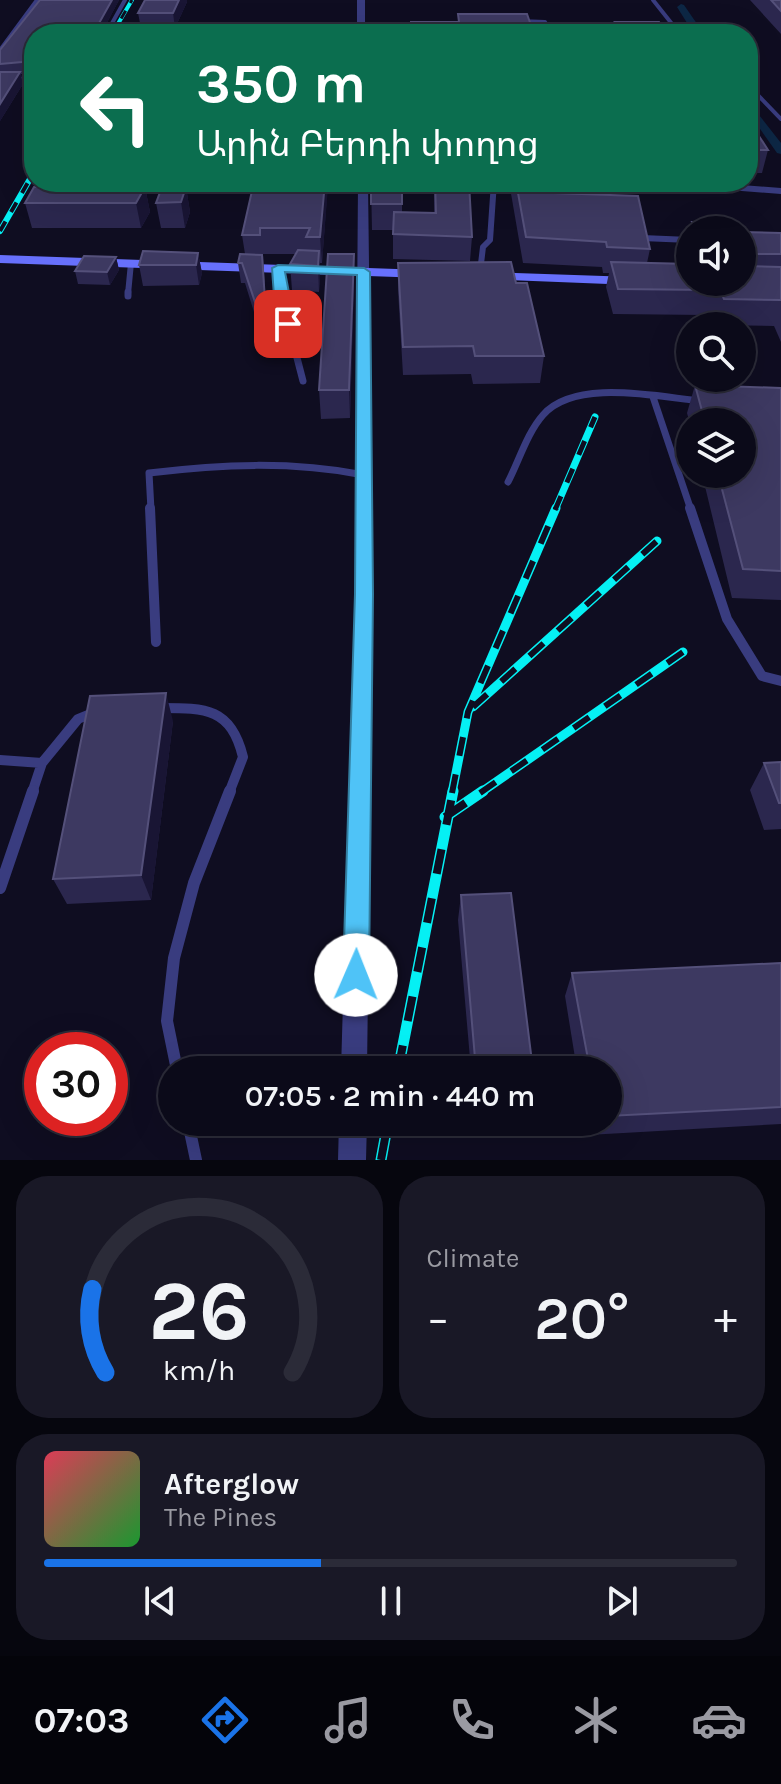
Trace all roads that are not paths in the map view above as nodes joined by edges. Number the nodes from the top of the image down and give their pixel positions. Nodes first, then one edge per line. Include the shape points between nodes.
1 (37, 0) edge
2 (125, 0) edge
3 (361, 0) edge
4 (653, 0) edge
5 (513, 21) edge
6 (112, 24) edge
7 (361, 24) edge
8 (546, 24) edge
9 (674, 24) edge
10 (0, 50) edge
11 (0, 79) edge
12 (24, 79) edge
13 (758, 95) edge
14 (781, 119) edge
15 (758, 189) edge
16 (781, 191) edge
17 (363, 192) edge
18 (493, 192) edge
19 (642, 238) edge
20 (676, 239) edge
21 (0, 259) edge
22 (131, 263) junction
23 (278, 268) junction
24 (364, 272) junction
25 (436, 274) edge
26 (472, 275) joint
27 (654, 282) edge
28 (128, 296) dead end
29 (303, 381) dead end
30 (653, 397) junction
31 (710, 401) edge
32 (364, 475) junction
33 (508, 482) dead end
34 (156, 642) dead end
35 (781, 681) edge
36 (112, 708) edge
37 (141, 708) edge
38 (0, 760) edge
39 (42, 763) junction
40 (0, 888) edge
41 (174, 1056) edge
42 (354, 1056) edge
43 (191, 1136) edge
44 (353, 1136) edge
45 (196, 1160) edge
46 (352, 1160) edge

1 - 10 lane
2 - 6 lane
3 - 7 street
4 - 9 lane
5 - 8 lane
11 - 12 lane
13 - 14 lane
15 - 16 lane
17 - 24 street
18 - 26 lane via 490,240
19 - 20 lane
21 - 22 street
22 - 23 street
22 - 28 lane
23 - 24 street
23 - 29 lane via 280,296
24 - 25 street
24 - 32 street
26 - 27 street
30 - 31 lane
30 - 33 lane via 596,392 564,398 543,414
30 - 35 lane via 727,619 762,676
32 - 34 lane via 254,465 149,473
32 - 42 street
36 - 39 lane via 78,719
37 - 41 lane via 200,708 218,714 233,724 243,757 194,883 174,958 167,1021
38 - 39 lane
39 - 40 lane
43 - 45 lane
44 - 46 street

